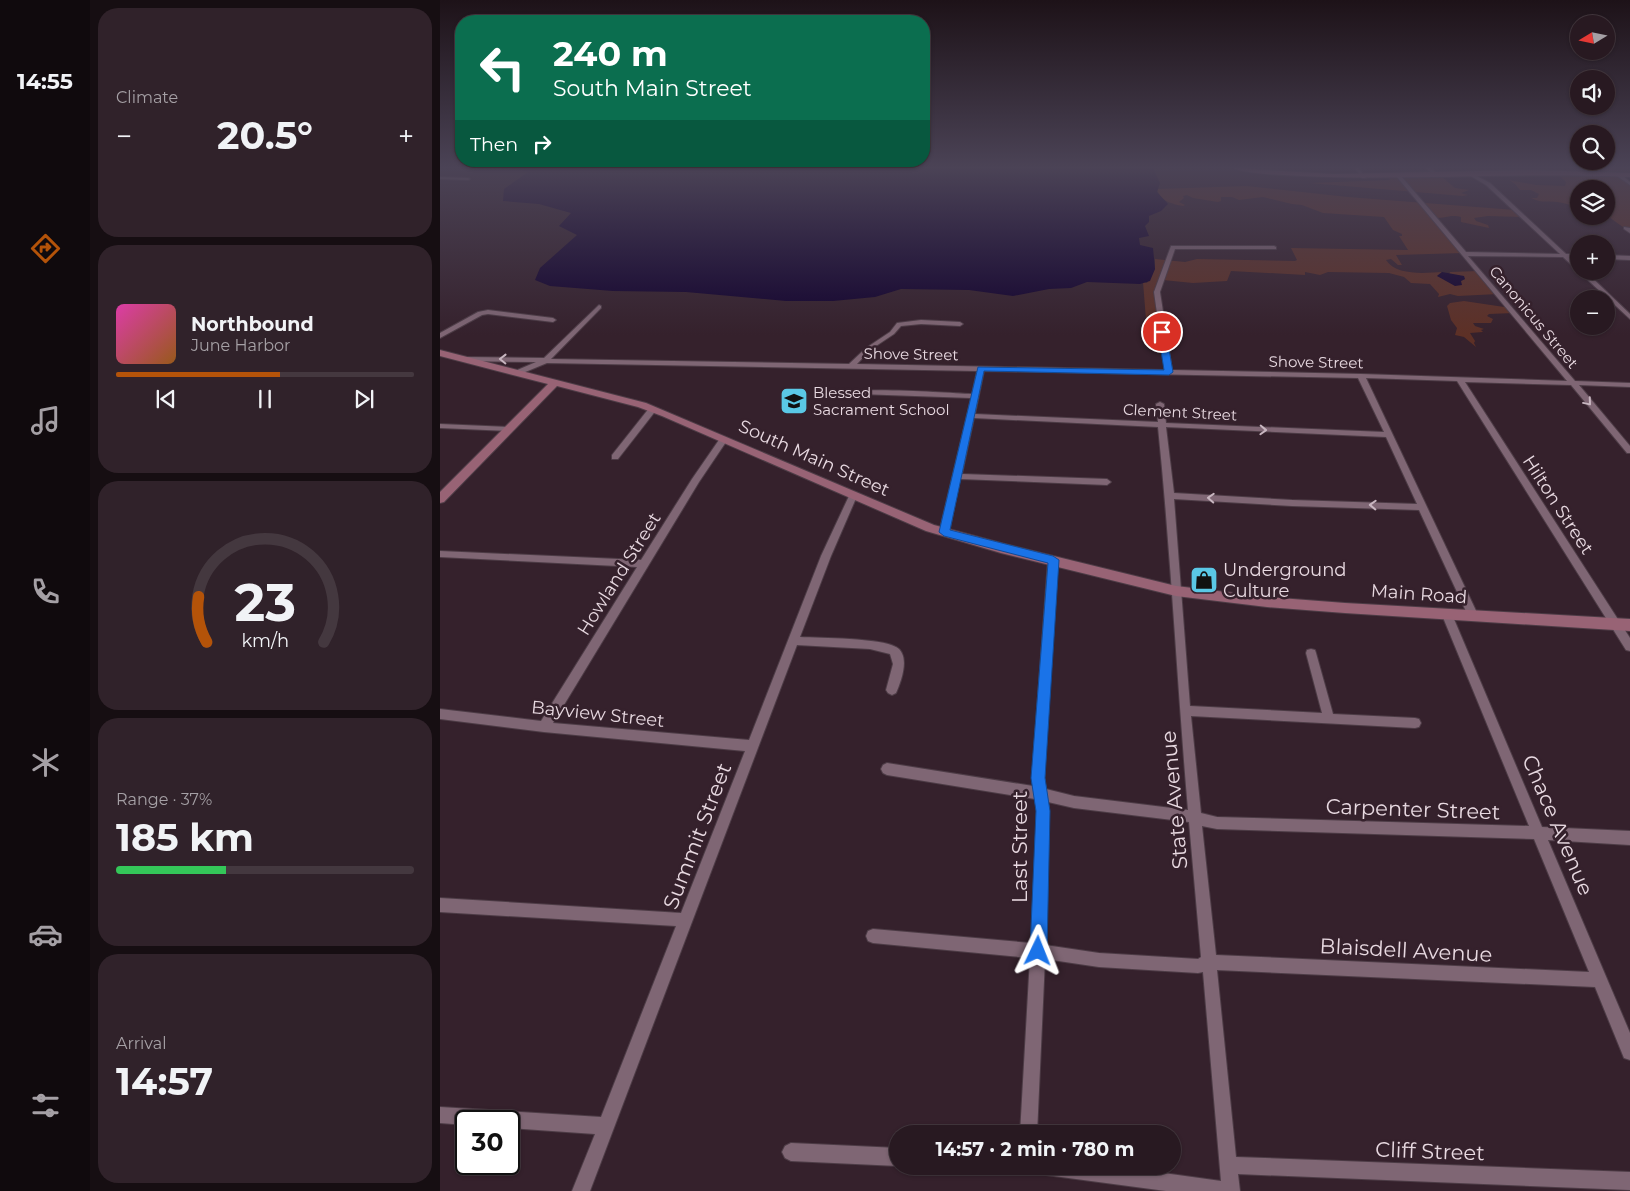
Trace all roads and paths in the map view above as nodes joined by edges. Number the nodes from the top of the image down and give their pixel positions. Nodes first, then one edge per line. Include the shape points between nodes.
1 (1438, 224) edge
2 (1530, 224) edge
3 (1274, 248) dead end
4 (1463, 254) junction
5 (1564, 256) junction
6 (1570, 256) edge
7 (1615, 257) edge
8 (1630, 258) edge
9 (1570, 261) edge
10 (1591, 280) edge
11 (598, 307) dead end
12 (1630, 317) edge
13 (552, 320) dead end
14 (960, 324) dead end
15 (440, 336) edge
16 (440, 354) edge
17 (461, 359) junction
18 (541, 361) junction
19 (850, 367) junction
20 (981, 369) junction
21 (1169, 372) junction
22 (518, 373) junction
23 (1361, 376) junction
24 (1460, 380) junction
25 (556, 382) junction
26 (1573, 383) junction
27 (1630, 384) edge
28 (834, 396) dead end
29 (975, 396) junction
30 (1160, 404) dead end
31 (653, 409) junction
32 (970, 416) junction
33 (1162, 425) junction
34 (441, 427) edge
35 (509, 429) junction
36 (1388, 435) junction
37 (724, 439) junction
38 (1630, 451) edge
39 (615, 457) dead end
40 (956, 476) junction
41 (1107, 482) dead end
42 (853, 496) junction
43 (1170, 496) junction
44 (440, 499) edge
45 (1422, 506) junction
46 (944, 532) junction
47 (440, 554) edge
48 (1053, 560) junction
49 (645, 564) junction
50 (1176, 590) junction
51 (1448, 615) junction
52 (1474, 617) junction
53 (1615, 624) junction
54 (1630, 625) edge
55 (793, 642) junction
56 (1630, 647) edge
57 (1312, 653) dead end
58 (892, 690) dead end
59 (1185, 712) junction
60 (440, 714) edge
61 (1329, 718) junction
62 (1415, 723) dead end
63 (544, 727) junction
64 (752, 746) junction
65 (887, 769) dead end
66 (1040, 794) junction
67 (1196, 818) junction
68 (1540, 833) junction
69 (1630, 838) edge
70 (440, 905) edge
71 (686, 920) junction
72 (873, 936) dead end
73 (1038, 951) junction
74 (1209, 962) junction
75 (1600, 980) junction
76 (1630, 1052) edge
77 (440, 1115) edge
78 (1028, 1125) edge
79 (606, 1126) junction
80 (791, 1152) dead end
81 (889, 1157) edge
82 (1228, 1165) junction
83 (1113, 1175) edge
84 (1630, 1182) edge
85 (581, 1191) edge
86 (1231, 1191) edge

1 - 4 street, Canonicus Street
2 - 5 street
3 - 21 street via 1173,247 1157,292
4 - 5 street
4 - 26 street, Canonicus Street
5 - 6 street
5 - 9 street
7 - 8 street
10 - 12 street
11 - 18 street
13 - 15 street via 480,313
14 - 19 street via 899,324
16 - 17 main road, South Main Street
18 -> 17 street, Shove Street
17 - 22 main road, South Main Street
18 - 19 street, Shove Street
18 - 22 street
19 - 20 street, Shove Street
20 - 21 street, Shove Street
20 - 29 street
21 - 23 street, Shove Street
22 - 25 main road, South Main Street
23 - 24 street, Shove Street
23 - 36 street
24 - 26 street, Shove Street
24 - 53 street, Hilton Street
25 - 31 main road, South Main Street
25 - 35 main road
26 - 27 street, Shove Street
26 -> 38 street, Canonicus Street
28 - 29 street via 859,392
29 - 32 street
30 - 33 street, State Avenue
31 - 37 main road, South Main Street
31 - 39 street
32 - 33 street, Clement Street
32 - 40 street
33 -> 36 street, Clement Street
33 - 43 street, State Avenue
34 - 35 street
35 - 44 main road
36 - 45 street
37 - 42 main road, South Main Street
37 - 49 street, Howland Street
40 - 41 street
40 - 46 street
42 - 46 main road, South Main Street
42 - 55 street, Summit Street
45 -> 43 street
43 - 50 street, State Avenue
45 - 52 street
46 - 48 main road, South Main Street
47 - 49 street
48 - 50 main road, South Main Street
48 - 66 street, Last Street via 1038,778
49 - 63 street, Howland Street
50 - 51 main road, Main Road via 1267,602
50 - 59 street, State Avenue
51 - 52 main road, Main Road
51 - 68 street, Chace Avenue
52 - 53 main road, Main Road
53 - 54 main road, Main Road
53 - 56 street, Hilton Street
55 - 58 street via 862,645 893,650 899,663
55 - 64 street, Summit Street
57 - 61 street
59 - 61 street
59 - 67 street, State Avenue
60 - 63 street, Bayview Street
61 - 62 street
63 - 64 street, Bayview Street
64 - 71 street, Summit Street
65 - 66 street
66 - 67 street via 1074,802
66 - 73 street, Last Street via 1043,811
67 - 68 street, Carpenter Street via 1217,822
67 - 74 street, State Avenue
68 - 69 street, Carpenter Street
68 - 75 street, Chace Avenue
70 - 71 street
71 - 79 street, Summit Street
72 - 73 street, Blaisdell Avenue
73 - 74 street, Blaisdell Avenue via 1099,960 1198,966
73 - 78 street, Last Street
74 - 75 street, Blaisdell Avenue
74 - 82 street, State Avenue
75 - 76 street, Chace Avenue
77 - 79 street
79 - 85 street, Summit Street
80 - 81 street
82 - 84 street, Cliff Street
82 - 86 street, State Avenue
83 - 86 street

